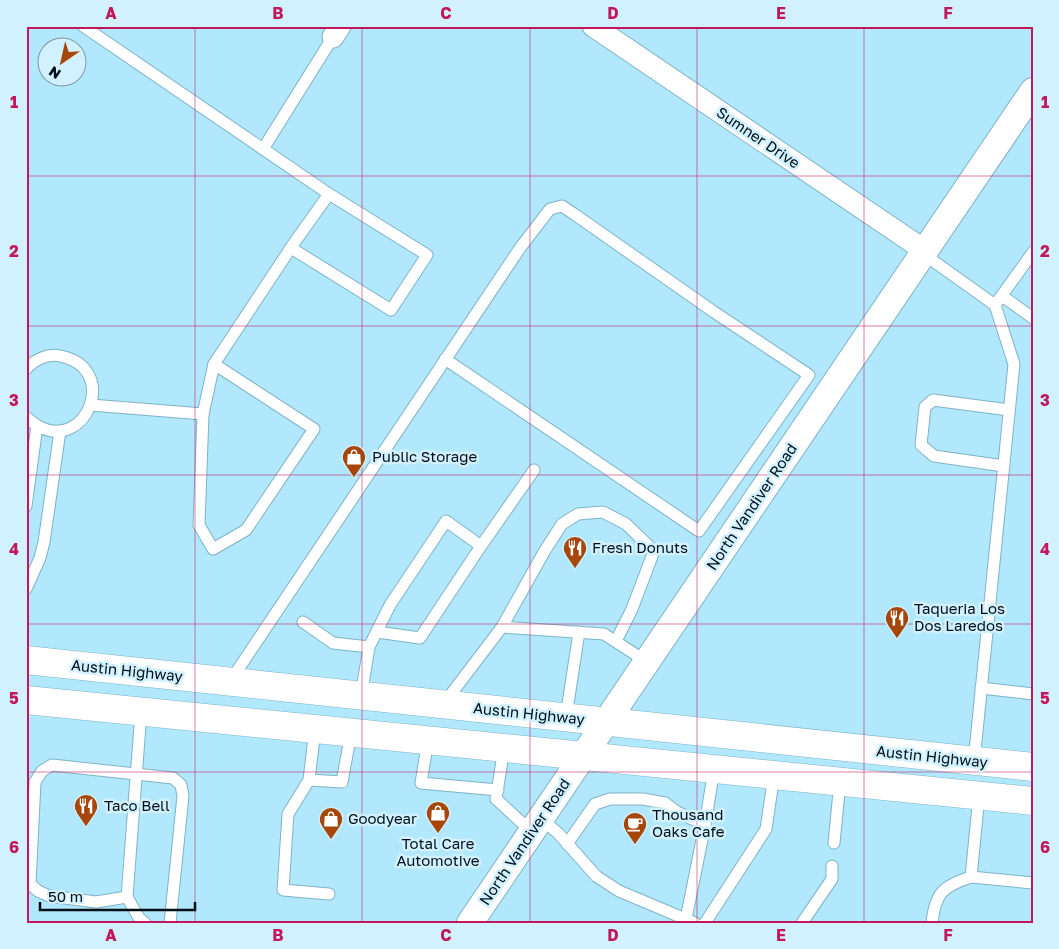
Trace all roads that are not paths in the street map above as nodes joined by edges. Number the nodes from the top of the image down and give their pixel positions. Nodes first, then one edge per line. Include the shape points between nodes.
1 (83, 26) edge
2 (593, 26) edge
3 (337, 32) edge
4 (1033, 91) edge
5 (263, 149) junction
6 (329, 194) junction
7 (291, 248) junction
8 (923, 251) junction
9 (1033, 252) edge
10 (999, 301) junction
11 (1033, 318) edge
12 (445, 359) junction
13 (214, 364) junction
14 (26, 369) edge
15 (91, 405) junction
16 (1010, 410) junction
17 (203, 414) junction
18 (26, 417) edge
19 (37, 426) junction
20 (60, 430) junction
21 (1004, 466) junction
22 (534, 470) dead end
23 (26, 506) edge
24 (481, 546) junction
25 (30, 571) edge
26 (26, 589) edge
27 (303, 622) dead end
28 (502, 627) junction
29 (377, 632) junction
30 (579, 632) junction
31 (616, 641) junction
32 (369, 647) junction
33 (26, 660) edge
34 (648, 662) junction
35 (230, 682) junction
36 (982, 688) junction
37 (1033, 694) edge
38 (361, 696) junction
39 (26, 700) edge
40 (443, 704) junction
41 (141, 712) junction
42 (566, 718) junction
43 (607, 722) junction
44 (315, 729) junction
45 (351, 732) junction
46 (428, 740) junction
47 (504, 748) junction
48 (584, 756) junction
49 (974, 761) junction
50 (1033, 767) edge
51 (714, 769) junction
52 (137, 775) junction
53 (774, 775) junction
54 (309, 780) junction
55 (840, 782) junction
56 (498, 790) junction
57 (979, 796) junction
58 (1033, 801) edge
59 (705, 825) junction
60 (536, 826) junction
61 (834, 843) dead end
62 (567, 844) junction
63 (832, 866) dead end
64 (971, 877) junction
65 (1033, 883) edge
66 (329, 894) dead end
67 (127, 897) junction
68 (690, 921) edge
69 (145, 923) edge
70 (170, 923) edge
71 (470, 923) edge
72 (705, 923) edge
73 (802, 923) edge
74 (932, 923) edge

1 - 5 lane
2 - 8 street, Sumner Drive
3 - 5 lane
4 - 8 street, North Vandiver Road
5 - 6 lane
6 - 7 lane
6 - 7 lane via 427,255 391,310
7 - 13 lane
8 - 10 lane
8 - 34 street, North Vandiver Road
9 - 10 lane
10 - 11 lane
10 - 16 lane via 1014,364
12 - 12 lane via 537,224 550,210 562,206 809,375 699,531
12 - 35 lane
13 - 17 lane
13 - 17 lane via 314,429 246,530 213,549 199,525
14 - 15 lane via 42,357 70,358 90,377 94,391
15 - 17 lane
15 - 20 lane via 85,418
16 - 21 lane
16 - 21 lane via 933,400 925,407 921,445 934,456
18 - 19 lane
19 - 20 lane
19 - 23 lane
20 - 25 lane via 44,542
21 - 36 lane
22 - 24 lane
24 - 29 lane via 420,638
24 - 29 lane via 446,521 390,605
25 - 26 lane
27 - 32 lane via 333,643
28 - 30 lane
28 - 31 lane via 562,524 578,514 603,512 626,524 654,551
28 - 40 lane
29 - 32 lane
30 - 31 lane via 604,634
30 - 42 lane
31 - 34 lane
32 - 38 lane
33 - 35 main road, Austin Highway
34 - 43 street, North Vandiver Road
35 - 38 main road, Austin Highway
36 - 37 lane
36 - 49 lane
38 - 40 main road, Austin Highway
39 - 41 main road
40 - 42 main road, Austin Highway
41 - 44 main road
41 - 52 lane
42 - 43 main road, Austin Highway
43 - 48 street, North Vandiver Road
43 - 49 main road, Austin Highway
44 - 45 main road
44 - 54 lane
45 - 46 main road
45 - 54 lane via 342,782
46 - 47 main road
46 - 56 lane via 421,783
47 - 48 main road
47 - 56 lane
48 - 51 main road
48 - 60 street, North Vandiver Road
49 - 50 main road, Austin Highway
51 - 53 main road
51 - 59 lane
52 - 67 lane
52 - 67 lane via 52,765 42,771 35,782 30,884 49,896 96,902
52 - 70 lane via 173,778 181,785 184,796
53 - 55 main road
53 - 72 lane via 766,829
54 - 66 lane via 288,814 283,890
55 - 57 main road
55 - 61 lane
56 - 60 lane via 496,800
57 - 58 main road
57 - 64 lane
59 - 62 lane via 665,803 610,799 595,804
59 - 68 lane
60 - 62 lane via 558,833
60 - 71 street, North Vandiver Road
62 - 68 lane via 596,876 619,891
63 - 73 lane via 832,879
64 - 65 lane
64 - 74 lane via 957,881 939,895 934,903
67 - 69 lane

